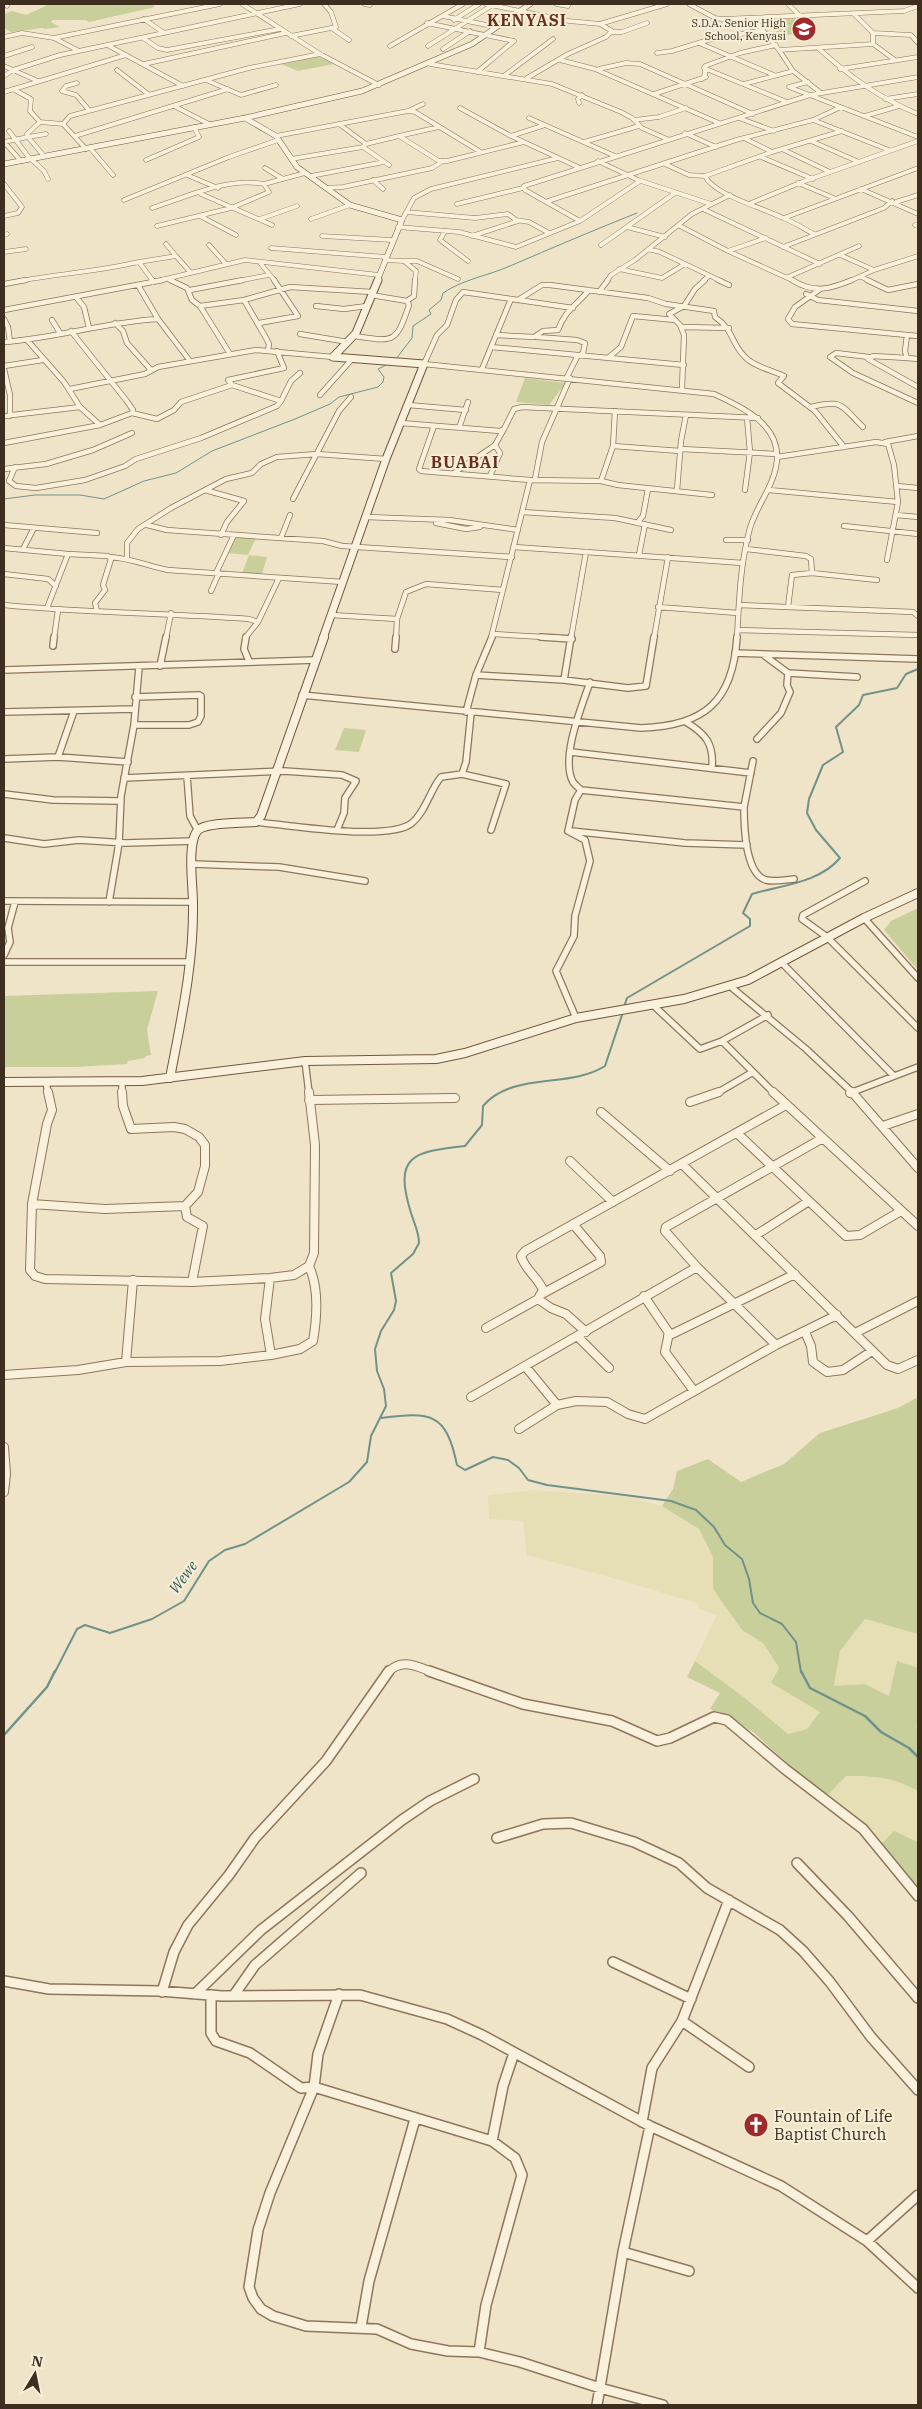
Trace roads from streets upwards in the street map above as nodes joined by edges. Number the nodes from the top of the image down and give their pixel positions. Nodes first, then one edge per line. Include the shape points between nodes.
1 (220, 4) edge
2 (242, 4) edge
3 (300, 4) edge
4 (324, 4) edge
5 (364, 4) edge
6 (463, 4) edge
7 (479, 4) edge
8 (486, 4) edge
9 (493, 4) edge
10 (530, 4) edge
11 (556, 4) edge
12 (667, 4) edge
13 (689, 4) edge
14 (788, 4) edge
15 (206, 5) edge
16 (370, 5) edge
17 (568, 6) dead end
18 (875, 7) dead end
19 (918, 8) edge
20 (521, 10) junction
21 (878, 12) junction
22 (257, 14) junction
23 (854, 14) junction
24 (442, 16) junction
25 (800, 16) junction
26 (753, 18) junction
27 (144, 19) junction
28 (456, 19) junction
29 (468, 22) junction
30 (427, 23) junction
31 (648, 23) dead end
32 (481, 24) junction
33 (600, 24) junction
34 (444, 26) junction
35 (496, 27) junction
36 (280, 29) junction
37 (333, 29) junction
38 (456, 29) junction
39 (762, 30) junction
40 (469, 32) junction
41 (612, 32) junction
42 (164, 33) junction
43 (286, 33) junction
44 (873, 33) junction
45 (485, 35) junction
46 (291, 36) junction
47 (52, 38) junction
48 (143, 38) junction
49 (4, 39) edge
50 (553, 39) dead end
51 (349, 40) dead end
52 (699, 43) junction
53 (918, 43) edge
54 (873, 44) junction
55 (776, 45) junction
56 (109, 46) junction
57 (390, 46) dead end
58 (428, 46) dead end
59 (32, 47) dead end
60 (818, 48) junction
61 (442, 49) dead end
62 (780, 50) junction
63 (78, 51) junction
64 (657, 53) dead end
65 (320, 54) junction
66 (126, 55) junction
67 (4, 56) edge
68 (732, 56) junction
69 (918, 57) edge
70 (560, 60) junction
71 (895, 60) junction
72 (144, 64) junction
73 (430, 64) junction
74 (4, 66) edge
75 (704, 68) junction
76 (599, 69) junction
77 (840, 69) junction
78 (13, 70) junction
79 (117, 70) dead end
80 (793, 71) junction
81 (477, 72) junction
82 (716, 74) junction
83 (505, 75) junction
84 (774, 75) junction
85 (4, 76) edge
86 (918, 77) edge
87 (527, 78) junction
88 (702, 78) junction
89 (206, 80) junction
90 (38, 82) junction
91 (808, 82) junction
92 (685, 83) junction
93 (77, 84) dead end
94 (744, 84) junction
95 (276, 85) dead end
96 (379, 85) junction
97 (183, 86) junction
98 (860, 86) junction
99 (228, 88) junction
100 (13, 89) junction
101 (4, 92) edge
102 (820, 93) junction
103 (148, 94) junction
104 (654, 94) junction
105 (918, 94) edge
106 (582, 95) junction
107 (810, 95) junction
108 (884, 100) junction
109 (786, 102) junction
110 (579, 103) dead end
111 (423, 104) dead end
112 (174, 106) junction
113 (899, 106) junction
114 (841, 107) junction
115 (460, 108) dead end
116 (686, 108) junction
117 (89, 110) junction
118 (408, 111) junction
119 (753, 114) junction
120 (918, 114) edge
121 (864, 116) junction
122 (245, 118) junction
123 (529, 118) dead end
124 (739, 118) junction
125 (634, 120) junction
126 (813, 120) junction
127 (40, 122) junction
128 (719, 123) junction
129 (62, 124) junction
130 (209, 124) junction
131 (339, 124) junction
132 (545, 125) junction
133 (639, 126) junction
134 (194, 127) junction
135 (439, 127) junction
136 (10, 131) dead end
137 (776, 131) junction
138 (842, 131) junction
139 (685, 133) junction
140 (46, 134) dead end
141 (75, 136) junction
142 (399, 136) junction
143 (511, 136) junction
144 (28, 137) junction
145 (918, 137) edge
146 (277, 138) junction
147 (744, 138) junction
148 (16, 139) junction
149 (667, 139) junction
150 (811, 141) junction
151 (918, 141) edge
152 (4, 142) edge
153 (524, 142) junction
154 (584, 142) junction
155 (908, 144) junction
156 (365, 145) junction
157 (5, 147) edge
158 (716, 147) junction
159 (88, 148) junction
160 (918, 148) edge
161 (784, 150) junction
162 (889, 150) junction
163 (479, 151) junction
164 (12, 152) junction
165 (772, 152) junction
166 (4, 154) edge
167 (44, 156) junction
168 (615, 156) junction
169 (761, 157) junction
170 (558, 158) junction
171 (30, 159) junction
172 (291, 159) junction
173 (146, 160) dead end
174 (20, 161) junction
175 (443, 161) junction
176 (598, 161) junction
177 (384, 162) junction
178 (859, 162) junction
179 (4, 164) edge
180 (666, 164) junction
181 (389, 166) dead end
182 (578, 167) junction
183 (265, 168) dead end
184 (918, 168) edge
185 (830, 172) junction
186 (799, 173) junction
187 (113, 175) dead end
188 (187, 175) junction
189 (308, 175) junction
190 (630, 176) junction
191 (705, 176) junction
192 (48, 179) dead end
193 (283, 179) junction
194 (813, 179) junction
195 (373, 180) junction
196 (640, 181) junction
197 (800, 182) junction
198 (4, 184) edge
199 (264, 184) junction
200 (218, 188) junction
201 (326, 188) junction
202 (523, 188) junction
203 (861, 188) junction
204 (383, 189) dead end
205 (675, 193) junction
206 (201, 194) junction
207 (730, 195) junction
208 (918, 195) edge
209 (834, 198) junction
210 (124, 200) dead end
211 (548, 201) junction
212 (894, 202) junction
213 (752, 203) junction
214 (458, 204) dead end
215 (711, 204) junction
216 (350, 205) junction
217 (297, 206) dead end
218 (152, 208) dead end
219 (231, 208) junction
220 (703, 209) junction
221 (406, 212) junction
222 (918, 214) edge
223 (4, 216) edge
224 (200, 216) junction
225 (784, 218) junction
226 (260, 219) junction
227 (311, 219) dead end
228 (402, 220) junction
229 (518, 220) junction
230 (580, 220) junction
231 (272, 225) dead end
232 (157, 226) dead end
233 (680, 226) junction
234 (398, 227) junction
235 (627, 227) junction
236 (445, 231) junction
237 (549, 233) junction
238 (814, 234) junction
239 (236, 235) dead end
240 (322, 236) dead end
241 (472, 236) junction
242 (665, 237) junction
243 (766, 238) junction
244 (392, 240) junction
245 (657, 243) junction
246 (166, 244) dead end
247 (209, 245) dead end
248 (601, 246) dead end
249 (860, 246) dead end
250 (783, 247) junction
251 (271, 248) dead end
252 (26, 250) dead end
253 (648, 250) junction
254 (728, 251) junction
255 (4, 252) edge
256 (660, 252) junction
257 (840, 255) junction
258 (176, 256) junction
259 (918, 256) edge
260 (913, 258) junction
261 (385, 259) junction
262 (404, 261) junction
263 (468, 261) dead end
264 (918, 261) edge
265 (139, 262) junction
266 (260, 263) junction
267 (226, 264) junction
268 (685, 264) junction
269 (820, 264) junction
270 (619, 269) junction
271 (874, 270) junction
272 (191, 273) junction
273 (269, 275) junction
274 (378, 275) junction
275 (709, 276) junction
276 (788, 277) junction
277 (861, 277) junction
278 (458, 279) dead end
279 (168, 280) junction
280 (154, 282) junction
281 (4, 284) edge
282 (918, 284) edge
283 (138, 285) junction
284 (729, 286) dead end
285 (802, 286) junction
286 (281, 288) junction
287 (190, 290) junction
288 (589, 290) junction
289 (819, 290) junction
290 (599, 292) junction
291 (372, 293) junction
292 (76, 297) junction
293 (808, 297) junction
294 (511, 299) junction
295 (244, 300) junction
296 (407, 300) junction
297 (518, 300) junction
298 (200, 306) junction
299 (316, 306) dead end
300 (367, 306) junction
301 (684, 306) junction
302 (572, 308) junction
303 (4, 310) edge
304 (918, 311) edge
305 (4, 319) edge
306 (158, 319) junction
307 (52, 320) dead end
308 (678, 321) junction
309 (115, 323) junction
310 (259, 323) junction
311 (683, 327) junction
312 (89, 328) junction
313 (729, 328) junction
314 (71, 331) junction
315 (60, 334) junction
316 (300, 334) dead end
317 (496, 335) junction
318 (907, 335) junction
319 (354, 336) junction
320 (918, 336) edge
321 (538, 337) junction
322 (28, 341) junction
323 (4, 342) edge
324 (10, 342) junction
325 (348, 342) junction
326 (491, 347) junction
327 (268, 350) junction
328 (277, 351) junction
329 (230, 354) junction
330 (580, 355) junction
331 (320, 356) junction
332 (333, 356) junction
333 (869, 357) junction
334 (353, 358) junction
335 (608, 358) junction
336 (907, 358) junction
337 (918, 359) edge
338 (43, 360) junction
339 (190, 361) junction
340 (318, 362) dead end
341 (684, 365) junction
342 (4, 367) edge
343 (423, 368) junction
344 (482, 369) junction
345 (151, 370) junction
346 (300, 373) dead end
347 (568, 378) junction
348 (113, 381) junction
349 (232, 386) junction
350 (918, 387) edge
351 (70, 389) junction
352 (682, 389) junction
353 (320, 395) dead end
354 (351, 397) dead end
355 (281, 401) junction
356 (468, 402) dead end
357 (918, 402) edge
358 (408, 405) junction
359 (80, 407) junction
360 (811, 407) junction
361 (556, 409) junction
362 (466, 410) junction
363 (615, 411) junction
364 (132, 413) junction
365 (686, 415) junction
366 (4, 416) edge
367 (10, 416) junction
368 (747, 418) junction
369 (758, 418) junction
370 (400, 423) junction
371 (100, 425) junction
372 (434, 426) junction
373 (863, 427) dead end
374 (459, 428) junction
375 (477, 429) junction
376 (504, 429) junction
377 (132, 433) dead end
378 (918, 436) edge
379 (498, 438) junction
380 (884, 442) junction
381 (4, 443) edge
382 (495, 445) junction
383 (613, 446) junction
384 (844, 447) junction
385 (680, 450) junction
386 (750, 452) junction
387 (317, 454) junction
388 (777, 456) junction
389 (386, 459) junction
390 (15, 467) junction
391 (4, 469) edge
392 (453, 474) junction
393 (490, 476) junction
394 (532, 480) junction
395 (601, 481) junction
396 (897, 486) junction
397 (648, 488) junction
398 (918, 488) edge
399 (205, 490) junction
400 (677, 490) junction
401 (746, 490) dead end
402 (770, 490) junction
403 (712, 495) dead end
404 (293, 499) dead end
405 (898, 502) junction
406 (522, 512) junction
407 (290, 515) dead end
408 (896, 515) junction
409 (366, 516) junction
410 (918, 517) edge
411 (637, 523) junction
412 (644, 524) junction
413 (4, 525) edge
414 (147, 525) junction
415 (844, 526) dead end
416 (34, 528) junction
417 (518, 530) junction
418 (670, 530) dead end
419 (893, 532) junction
420 (97, 533) dead end
421 (918, 534) edge
422 (221, 535) junction
423 (234, 535) junction
424 (281, 538) junction
425 (726, 540) dead end
426 (748, 540) junction
427 (356, 546) junction
428 (514, 547) junction
429 (4, 548) edge
430 (23, 549) junction
431 (746, 549) junction
432 (586, 552) junction
433 (68, 554) junction
434 (639, 556) junction
435 (110, 557) junction
436 (512, 557) junction
437 (668, 557) junction
438 (127, 558) junction
439 (887, 560) dead end
440 (743, 563) junction
441 (217, 573) junction
442 (812, 573) junction
443 (4, 574) edge
444 (279, 578) junction
445 (877, 580) dead end
446 (343, 582) junction
447 (56, 586) junction
448 (502, 590) junction
449 (211, 592) dead end
450 (4, 605) edge
451 (739, 606) junction
452 (658, 607) junction
453 (788, 607) junction
454 (47, 608) junction
455 (58, 610) junction
456 (96, 611) junction
457 (171, 613) junction
458 (738, 613) junction
459 (331, 615) junction
460 (918, 616) edge
461 (397, 619) junction
462 (258, 622) junction
463 (738, 630) junction
464 (493, 634) junction
465 (918, 635) edge
466 (572, 639) junction
467 (53, 646) dead end
468 (395, 649) dead end
469 (735, 653) junction
470 (764, 656) junction
471 (918, 659) edge
472 (315, 660) junction
473 (249, 661) junction
474 (160, 666) junction
475 (139, 667) junction
476 (4, 670) edge
477 (788, 672) junction
478 (476, 675) junction
479 (857, 677) dead end
480 (564, 680) junction
481 (590, 682) junction
482 (302, 696) junction
483 (135, 697) junction
484 (134, 709) junction
485 (74, 711) junction
486 (4, 712) edge
487 (468, 712) junction
488 (579, 722) junction
489 (686, 722) junction
490 (134, 725) junction
491 (757, 739) dead end
492 (571, 752) junction
493 (58, 757) junction
494 (4, 759) edge
495 (753, 761) dead end
496 (128, 762) junction
497 (712, 768) junction
498 (277, 770) junction
499 (750, 773) junction
500 (462, 774) junction
501 (187, 776) junction
502 (124, 778) junction
503 (581, 790) junction
504 (4, 794) edge
505 (121, 801) junction
506 (744, 807) junction
507 (256, 822) junction
508 (197, 829) junction
509 (337, 830) junction
510 (491, 830) dead end
511 (568, 831) junction
512 (4, 838) edge
513 (194, 841) junction
514 (119, 843) junction
515 (747, 845) junction
516 (192, 864) junction
517 (794, 880) dead end
518 (365, 881) dead end
519 (865, 881) dead end
520 (918, 893) edge
521 (4, 901) edge
522 (15, 902) junction
523 (109, 902) junction
524 (193, 902) junction
525 (864, 918) junction
526 (827, 937) junction
527 (4, 955) edge
528 (4, 962) edge
529 (189, 962) junction
530 (782, 963) junction
531 (918, 978) edge
532 (731, 987) junction
533 (653, 1005) junction
534 (768, 1015) junction
535 (576, 1018) junction
536 (918, 1028) edge
537 (722, 1041) junction
538 (305, 1061) junction
539 (918, 1067) edge
540 (753, 1072) junction
541 (894, 1076) junction
542 (170, 1078) junction
543 (4, 1082) edge
544 (46, 1082) junction
545 (122, 1082) junction
546 (850, 1093) junction
547 (455, 1098) dead end
548 (309, 1100) junction
549 (690, 1102) dead end
550 (786, 1106) junction
551 (601, 1112) dead end
552 (918, 1114) edge
553 (883, 1126) junction
554 (738, 1134) junction
555 (823, 1138) junction
556 (570, 1161) dead end
557 (682, 1164) junction
558 (917, 1165) edge
559 (774, 1167) junction
560 (670, 1171) junction
561 (719, 1199) junction
562 (809, 1201) junction
563 (613, 1202) junction
564 (32, 1204) junction
565 (185, 1206) junction
566 (901, 1211) junction
567 (573, 1224) junction
568 (918, 1226) edge
569 (756, 1235) junction
570 (309, 1266) junction
571 (697, 1267) junction
572 (795, 1274) junction
573 (270, 1278) junction
574 (133, 1280) junction
575 (192, 1282) junction
576 (644, 1296) junction
577 (539, 1297) junction
578 (918, 1301) edge
579 (734, 1304) junction
580 (837, 1315) junction
581 (486, 1328) dead end
582 (586, 1332) junction
583 (804, 1332) junction
584 (855, 1333) junction
585 (578, 1336) junction
586 (668, 1336) junction
587 (776, 1345) junction
588 (872, 1351) junction
589 (271, 1355) junction
590 (918, 1360) edge
591 (126, 1362) junction
592 (525, 1366) junction
593 (609, 1368) dead end
594 (4, 1375) edge
595 (694, 1391) junction
596 (471, 1397) dead end
597 (557, 1405) junction
598 (519, 1429) dead end
599 (4, 1447) edge
600 (4, 1492) edge
601 (474, 1779) dead end
602 (497, 1838) dead end
603 (797, 1863) dead end
604 (362, 1873) dead end
605 (918, 1896) edge
606 (729, 1900) junction
607 (614, 1962) dead end
608 (4, 1981) edge
609 (162, 1992) junction
610 (195, 1994) junction
611 (339, 1994) junction
612 (211, 1995) junction
613 (234, 1995) junction
614 (918, 1998) edge
615 (691, 1999) junction
616 (682, 2021) junction
617 (514, 2053) junction
618 (748, 2067) dead end
619 (314, 2087) junction
620 (918, 2090) edge
621 (415, 2119) junction
622 (646, 2124) junction
623 (492, 2141) junction
624 (918, 2195) edge
625 (866, 2241) junction
626 (623, 2252) junction
627 (689, 2271) dead end
628 (918, 2288) edge
629 (361, 2327) junction
630 (479, 2352) junction
631 (600, 2388) junction
632 (597, 2405) edge
633 (663, 2405) edge

1 - 15 street
2 - 22 street
3 - 22 street
4 - 37 street via 337,26
5 - 16 street
6 - 24 street
7 - 28 street
8 - 9 street
9 - 20 street
9 - 29 street
10 - 20 street
11 - 17 street
12 - 33 street
13 - 26 street via 718,19
14 - 25 street
15 - 27 street
18 - 21 street
19 - 21 street
20 - 33 street
20 - 35 street
21 - 23 street
22 - 36 street
22 - 42 street
23 - 25 street
23 - 44 street
24 - 28 street
24 - 30 street
25 - 26 street
26 - 39 street
27 - 42 street
27 - 47 street
28 - 29 street
28 - 34 street
29 - 32 street
29 - 38 street
30 - 34 street
30 - 57 street
31 - 41 street
32 - 35 street
32 - 40 street
33 - 41 street
34 - 38 street
35 - 45 street
36 - 43 street
36 - 48 street via 164,51
37 - 46 street
37 - 51 street
38 - 40 street
38 - 58 street
39 - 52 street
39 - 55 street
40 - 45 street
40 - 61 street
41 - 70 street
42 - 48 street
43 - 46 street
43 - 72 street
44 - 53 street via 911,35
44 - 54 street
45 - 73 street
45 - 81 street via 515,42
46 - 65 street
47 - 49 street via 22,33
47 - 63 street
48 - 56 street
50 - 83 street
52 - 64 street
52 - 68 street
54 - 60 street
54 - 71 street
55 - 62 street
55 - 68 street
56 - 63 street
56 - 66 street
59 - 67 street
60 - 62 street
60 - 77 street
62 - 80 street
63 - 78 street
65 - 89 street
65 - 96 street
66 - 72 street
66 - 90 street
68 - 75 street
68 - 84 street
69 - 71 street
70 - 76 street
70 - 87 street
71 - 77 street
72 - 97 street
73 - 81 street
73 - 96 street
74 - 78 street
75 - 82 street
75 - 88 street
76 - 92 street via 626,63 640,64
76 - 104 street
77 - 98 street
78 - 85 street
78 - 90 street
79 - 103 street
80 - 84 street
80 - 91 street
81 - 83 street
82 - 88 street
82 - 94 street
83 - 87 street
84 - 94 street
86 - 98 street
87 - 106 street
88 - 92 street
89 - 97 street
89 - 99 street
90 - 100 street
91 - 102 street
91 - 107 street via 789,87
92 - 104 street
92 - 119 street
93 - 117 street via 66,86 62,91 76,95
94 - 109 street
95 - 99 street via 242,95
96 - 122 street via 337,98
97 - 103 street
98 - 102 street
98 - 108 street
99 - 112 street
100 - 101 street
100 - 127 street via 31,99 30,111
102 - 107 street
103 - 117 street
104 - 116 street
105 - 108 street
106 - 110 street
106 - 125 street
107 - 109 street
107 - 114 street
108 - 113 street
109 - 119 street
111 - 118 street
112 - 130 street
112 - 141 street
113 - 120 street
113 - 121 street
114 - 121 street
114 - 126 street
115 - 143 street
116 - 125 street via 659,117
116 - 128 street
117 - 129 street via 70,116
118 - 131 street
118 - 135 street
119 - 124 street
121 - 145 street
122 - 130 street
122 - 146 street
123 - 132 street
124 - 128 street
124 - 137 street
125 - 133 street
126 - 137 street
126 - 138 street
127 - 129 street
127 - 144 street via 27,132
128 - 139 street
129 - 141 street
130 - 134 street
131 - 146 street
131 - 156 street
132 - 143 street
132 - 154 street
133 - 149 street
133 - 154 street
134 - 159 street
134 - 173 street via 199,137
135 - 142 street
135 - 163 street
136 - 148 street
137 - 147 street
138 - 150 street
138 - 162 street
139 - 149 street
139 - 158 street
140 - 144 street
141 - 159 street
142 - 156 street
142 - 175 street via 435,160
143 - 153 street
144 - 148 street
144 - 167 street
146 - 172 street
146 - 188 street
147 - 158 street
147 - 165 street
148 - 152 street
148 - 171 street
149 - 168 street
150 - 161 street
150 - 178 street
151 - 155 street
152 - 157 street
153 - 163 street
153 - 170 street
154 - 168 street
155 - 160 street
155 - 162 street
156 - 172 street
156 - 177 street
157 - 164 street
158 - 180 street
159 - 167 street
159 - 187 street
161 - 165 street
161 - 185 street
162 - 178 street
163 - 175 street
164 - 166 street
164 - 174 street
165 - 169 street
167 - 171 street
168 - 176 street
169 - 186 street
169 - 191 street
170 - 182 street
170 - 221 street via 431,189 414,198
171 - 174 street
171 - 192 street
172 - 189 street
174 - 179 street
175 - 195 street via 432,168
176 - 182 street
176 - 190 street
177 - 181 street
177 - 189 street
178 - 185 street
180 - 190 street
180 - 191 street via 689,175
182 - 202 street via 526,184
183 - 193 street
184 - 203 street
185 - 194 street
186 - 194 street
186 - 197 street
188 - 200 street
188 - 210 street
189 - 193 street
189 - 201 street
190 - 196 street
190 - 211 street
191 - 207 street via 708,182
193 - 199 street
194 - 197 street
195 - 201 street
195 - 204 street
196 - 205 street
196 - 230 street
197 - 209 street
197 - 213 street
198 - 223 street via 22,207 18,213
199 - 200 street via 243,181
199 - 219 street via 268,194
200 - 206 street
201 - 216 street
202 - 211 street
202 - 214 street
203 - 209 street
203 - 212 street
205 - 215 street
205 - 235 street
206 - 218 street
206 - 219 street
207 - 213 street
207 - 215 street
208 - 212 street
209 - 225 street
211 - 230 street
212 - 222 street
212 - 238 street
213 - 225 street
215 - 220 street
216 - 227 street
216 - 228 street
217 - 226 street
219 - 224 street
219 - 226 street
220 - 233 street via 692,214
220 - 243 street
221 - 228 street
221 - 229 street via 475,218 508,214
224 - 232 street
224 - 239 street
225 - 238 street
226 - 231 street
228 - 234 street
229 - 237 street via 530,222
229 - 241 street
230 - 237 street
233 - 242 street
233 - 254 street
234 - 236 street
234 - 244 street
235 - 242 street
235 - 248 street
236 - 241 street
236 - 263 street via 440,240
237 - 241 street via 512,247
238 - 250 street
240 - 244 street
242 - 245 street
243 - 250 street
243 - 254 street
244 - 261 street
245 - 253 street
245 - 256 street
246 - 258 street
247 - 267 street
249 - 257 street
250 - 269 street
251 - 261 street
252 - 255 street
253 - 256 street
253 - 270 street
254 - 276 street
256 - 268 street
257 - 269 street
257 - 271 street
258 - 265 street
258 - 272 street
259 - 260 street
260 - 264 street
260 - 271 street
261 - 262 street
261 - 274 street
262 - 278 street via 417,261
262 - 296 street via 416,272 414,294
265 - 280 street
265 - 281 street
266 - 267 street via 245,260
266 - 273 street
266 - 274 street
267 - 272 street
268 - 270 street via 662,278
268 - 275 street
269 - 276 street
270 - 290 street
271 - 277 street
272 - 279 street
273 - 286 street
273 - 287 street
274 - 291 street
275 - 284 street
275 - 301 street
276 - 285 street
277 - 282 street via 888,290
277 - 289 street
279 - 280 street
279 - 287 street via 183,283
280 - 283 street
283 - 292 street
283 - 306 street
285 - 289 street
285 - 293 street
286 - 291 street
286 - 295 street
286 - 310 street via 298,316
287 - 298 street via 192,300
288 - 290 street
288 - 297 street via 545,285
288 - 302 street
289 - 293 street
290 - 301 street
291 - 296 street
291 - 300 street
292 - 303 street
292 - 312 street via 84,307
293 - 304 street
293 - 318 street via 788,315 792,324
294 - 297 street
294 - 317 street
294 - 343 street via 461,293
295 - 298 street
295 - 310 street via 250,314
296 - 319 street via 409,305 401,330 394,338 382,340
297 - 302 street
298 - 329 street
299 - 300 street via 344,309
300 - 319 street
301 - 308 street via 669,314
301 - 313 street via 714,310 714,316
302 - 321 street via 563,315 558,330 543,331
305 - 324 street
306 - 309 street
306 - 339 street
307 - 315 street
308 - 311 street
308 - 335 street via 633,316 621,347
309 - 312 street
309 - 345 street via 123,331 127,343
310 - 327 street via 269,344
311 - 313 street
311 - 341 street
312 - 314 street
313 - 360 street via 746,359 784,376 778,383
314 - 315 street
314 - 348 street
315 - 322 street
316 - 325 street
317 - 321 street
317 - 326 street
318 - 320 street
318 - 336 street via 904,351
319 - 325 street
321 - 330 street via 582,340 586,345
322 - 324 street
322 - 338 street
323 - 324 street
325 - 332 street
326 - 330 street
326 - 344 street
327 - 328 street
327 - 329 street
328 - 331 street
328 - 349 street via 284,368 230,378
329 - 339 street
330 - 335 street
330 - 347 street
331 - 332 street
331 - 340 street
332 - 334 street
333 - 336 street
333 - 350 street via 869,361
333 - 357 street via 836,353 830,357 853,373
334 - 343 street via 408,363
334 - 353 street
335 - 341 street
336 - 337 street
338 - 342 street
338 - 351 street
339 - 345 street
341 - 352 street
342 - 367 street via 10,395
343 - 344 street
343 - 358 street
344 - 347 street
345 - 348 street
346 - 355 street via 291,381
347 - 352 street
347 - 361 street
348 - 351 street
348 - 364 street
349 - 355 street
349 - 364 street via 181,402 157,419
351 - 359 street
352 - 369 street via 714,394
354 - 387 street via 339,411
355 - 390 street via 277,406 202,438 136,459 85,480 36,488 16,486 9,481
356 - 362 street
358 - 362 street
358 - 370 street
359 - 367 street
359 - 371 street
360 - 373 street via 838,403
360 - 384 street
361 - 363 street
361 - 376 street via 516,407
361 - 394 street via 542,442
362 - 374 street
363 - 365 street
363 - 383 street
364 - 371 street
365 - 368 street
365 - 385 street
366 - 367 street
368 - 369 street
368 - 386 street
369 - 388 street via 772,435
370 - 372 street
370 - 389 street
371 - 381 street
372 - 374 street
372 - 392 street via 419,469
374 - 375 street
375 - 376 street
375 - 379 street
376 - 379 street
377 - 390 street via 93,450 46,464
378 - 380 street
379 - 382 street
380 - 384 street
380 - 396 street via 890,446
382 - 392 street
382 - 393 street via 500,453
383 - 385 street
383 - 395 street
384 - 388 street
385 - 386 street
385 - 400 street
386 - 388 street
386 - 401 street
387 - 389 street
387 - 399 street via 278,457 261,464 252,473 226,479
387 - 404 street
388 - 402 street
389 - 409 street
390 - 391 street
392 - 393 street
393 - 394 street
394 - 395 street
394 - 406 street
395 - 397 street
396 - 398 street
396 - 405 street
397 - 400 street
397 - 411 street via 643,516
399 - 414 street
399 - 422 street via 244,500
400 - 403 street
402 - 405 street
402 - 426 street via 753,519
405 - 408 street
406 - 411 street via 616,518
406 - 417 street
407 - 424 street
408 - 410 street
408 - 419 street
409 - 417 street via 431,521 466,529 482,526
409 - 427 street
411 - 412 street
412 - 418 street
412 - 434 street
413 - 416 street
414 - 422 street
414 - 438 street via 131,536 127,543
415 - 419 street
416 - 420 street
416 - 430 street
417 - 428 street
419 - 421 street
419 - 439 street
422 - 423 street
423 - 424 street
423 - 441 street
424 - 427 street
425 - 426 street
426 - 431 street
427 - 436 street
427 - 446 street
428 - 432 street
428 - 436 street
429 - 430 street
430 - 433 street
431 - 440 street
431 - 442 street via 806,556 810,559
432 - 434 street
432 - 466 street
433 - 435 street
433 - 447 street
434 - 437 street
435 - 438 street
435 - 456 street via 111,564 103,585 105,590 95,603
436 - 448 street
437 - 440 street
437 - 452 street
438 - 441 street via 168,570
440 - 451 street
441 - 444 street
441 - 449 street
442 - 445 street
442 - 453 street via 792,575
443 - 447 street via 48,579
444 - 446 street
444 - 462 street
446 - 459 street
447 - 454 street
448 - 461 street via 426,584 414,587 406,592
448 - 464 street
450 - 454 street
451 - 453 street
451 - 458 street
452 - 458 street
452 - 481 street via 646,686 628,688
453 - 460 street via 913,612
454 - 455 street
455 - 456 street
455 - 467 street
456 - 457 street
457 - 462 street via 246,618
457 - 474 street
458 - 463 street
459 - 461 street
459 - 472 street
461 - 468 street
462 - 473 street via 243,642
463 - 465 street
463 - 469 street
464 - 466 street
464 - 478 street
466 - 480 street
469 - 470 street
469 - 489 street via 729,683 720,698 706,712
470 - 471 street
470 - 477 street
472 - 473 street
472 - 482 street
473 - 474 street
474 - 475 street
475 - 476 street
475 - 483 street
477 - 479 street
477 - 491 street via 790,692 781,713
478 - 480 street
478 - 487 street
480 - 481 street
481 - 488 street
482 - 487 street
482 - 498 street
483 - 484 street
483 - 490 street via 199,695 201,716 198,722 189,725
484 - 485 street
484 - 490 street
485 - 486 street
485 - 493 street
487 - 488 street
487 - 500 street via 466,762
488 - 489 street via 641,728
488 - 492 street
489 - 497 street via 702,731 709,740 714,753
490 - 496 street
492 - 497 street
492 - 503 street via 573,782
493 - 494 street
493 - 496 street
495 - 499 street
496 - 502 street
497 - 499 street
498 - 501 street
498 - 507 street via 265,808
498 - 509 street via 354,779 353,789 345,798 344,813
499 - 506 street
500 - 509 street via 441,777 425,805 406,828 385,832
500 - 510 street via 506,784
501 - 502 street
501 - 508 street via 190,816
502 - 505 street
503 - 506 street
503 - 511 street via 575,800
504 - 505 street via 53,800
505 - 514 street
506 - 515 street
507 - 508 street via 223,823
507 - 509 street
508 - 513 street
511 - 515 street via 685,843
511 - 535 street via 585,840 590,861 575,916 574,936 556,971
512 - 514 street via 36,843 79,840
513 - 514 street
513 - 516 street
514 - 523 street
515 - 517 street via 756,873 765,880
516 - 518 street via 279,867
516 - 524 street
519 - 526 street via 802,915 802,919
520 - 525 street
521 - 522 street
522 - 523 street
522 - 527 street via 8,928 10,942
523 - 524 street
524 - 529 street
525 - 526 street
525 - 531 street
526 - 530 street
526 - 536 street
528 - 529 street
529 - 542 street via 185,1009
530 - 532 street
530 - 541 street
532 - 533 street
532 - 534 street
533 - 535 street
533 - 537 street via 697,1048 704,1049
534 - 537 street
534 - 546 street
535 - 538 street via 436,1059
537 - 540 street
538 - 542 street
538 - 548 street
539 - 541 street
540 - 549 street via 716,1094
540 - 550 street
541 - 546 street
542 - 545 street
543 - 544 street
544 - 545 street
544 - 564 street via 52,1110
545 - 565 street via 123,1106 131,1129 185,1129 205,1145 205,1166 198,1192
546 - 553 street
547 - 548 street
548 - 570 street via 315,1145 314,1253
550 - 554 street
550 - 555 street
551 - 560 street
552 - 553 street
553 - 558 street
554 - 557 street
554 - 559 street
555 - 559 street
555 - 566 street
556 - 563 street
557 - 560 street
557 - 561 street
559 - 561 street
559 - 562 street
560 - 563 street
561 - 569 street
561 - 571 street via 666,1227 665,1231
562 - 566 street via 846,1236 853,1237
562 - 569 street
563 - 567 street
564 - 565 street via 105,1209
564 - 574 street via 30,1270 35,1276 45,1279
565 - 575 street via 187,1217 203,1226
566 - 568 street
567 - 577 street via 524,1251 521,1256 522,1262 542,1284
567 - 577 street via 600,1256 601,1262
569 - 572 street
570 - 573 street via 294,1275
570 - 589 street via 314,1275 316,1305 313,1341 300,1349
571 - 576 street
571 - 579 street
572 - 579 street
572 - 580 street
573 - 575 street
573 - 589 street via 265,1318
574 - 575 street
574 - 591 street
576 - 582 street
576 - 586 street
577 - 581 street
577 - 582 street
578 - 584 street
579 - 586 street
579 - 587 street
580 - 583 street
580 - 584 street
582 - 585 street
583 - 587 street
583 - 588 street via 811,1346 813,1362 824,1371 844,1370
584 - 588 street
585 - 592 street
585 - 593 street
586 - 595 street via 665,1352
587 - 595 street
588 - 590 street via 892,1369
589 - 591 street via 220,1361
591 - 594 street via 78,1370
592 - 596 street
592 - 597 street
595 - 597 street via 645,1419 607,1402 576,1401
597 - 598 street
599 - 600 street
601 - 610 street via 430,1801 402,1820 261,1930
602 - 606 street via 543,1824 584,1825 652,1849
603 - 614 street via 848,1916
604 - 613 street via 255,1965
605 - 609 street via 863,1829 727,1720 714,1717 657,1741 612,1721 523,1704 401,1663 388,1672 326,1761 255,1838 188,1925 174,1952
606 - 615 street
606 - 620 street via 780,1930 803,1950 871,2037
607 - 615 street
608 - 609 street via 49,1989
609 - 610 street
610 - 612 street
611 - 613 street
611 - 617 street via 370,1997 418,2009 447,2019
611 - 619 street via 318,2054
612 - 613 street
612 - 619 street via 211,2033 216,2041 250,2053 301,2088
615 - 616 street
616 - 618 street
616 - 622 street via 672,2040 654,2061
617 - 622 street
617 - 623 street via 503,2086
619 - 621 street
619 - 629 street via 265,2209 249,2287 262,2309 289,2322 306,2326
621 - 623 street
621 - 629 street via 369,2281
622 - 625 street via 781,2186
622 - 626 street
623 - 630 street via 508,2149 521,2165 522,2174 486,2305
624 - 625 street
625 - 628 street
626 - 627 street
626 - 631 street
629 - 630 street via 377,2329 428,2348
630 - 631 street
631 - 632 street
631 - 633 street

